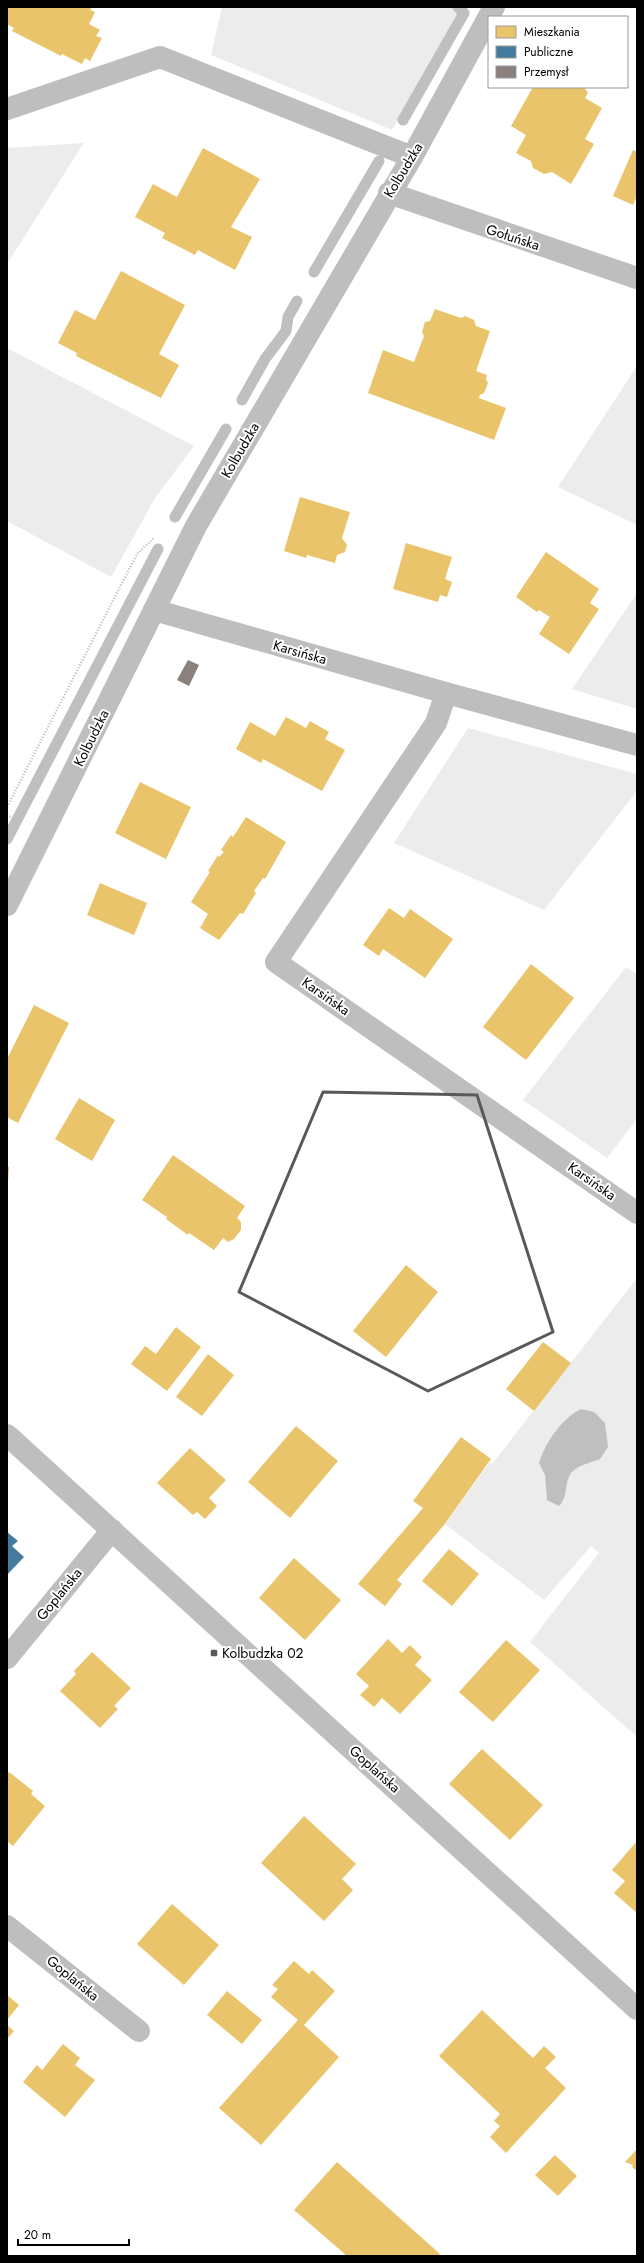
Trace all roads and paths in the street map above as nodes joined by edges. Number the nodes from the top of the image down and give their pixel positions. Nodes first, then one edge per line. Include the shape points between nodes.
1 (494, 7) edge
2 (489, 16) edge
3 (488, 18) edge
4 (7, 109) edge
5 (412, 157) junction
6 (389, 193) junction
7 (637, 278) edge
8 (196, 526) junction
9 (154, 610) junction
10 (446, 694) junction
11 (637, 745) edge
12 (7, 807) edge
13 (7, 815) edge
14 (14, 818) dead end
15 (7, 905) edge
16 (637, 1213) edge
17 (7, 1435) edge
18 (112, 1530) junction
19 (7, 1658) edge
20 (7, 1926) edge
21 (637, 2009) edge
22 (139, 2031) dead end

1 - 2 street, Kolbudzka
3 - 5 street, Kolbudzka
4 - 5 street via 160,57
5 - 6 street, Kolbudzka
6 - 7 street, Gołuńska
6 - 8 street, Kolbudzka
8 - 9 street, Kolbudzka
8 - 12 path via 157,535 136,554
9 - 10 street, Karsińska
9 - 15 street, Kolbudzka
10 - 11 street, Karsińska
10 - 16 street, Karsińska via 436,723 276,962
13 - 14 path
17 - 18 street, Goplańska
18 - 19 street, Goplańska
18 - 21 street, Goplańska
20 - 22 street, Goplańska

